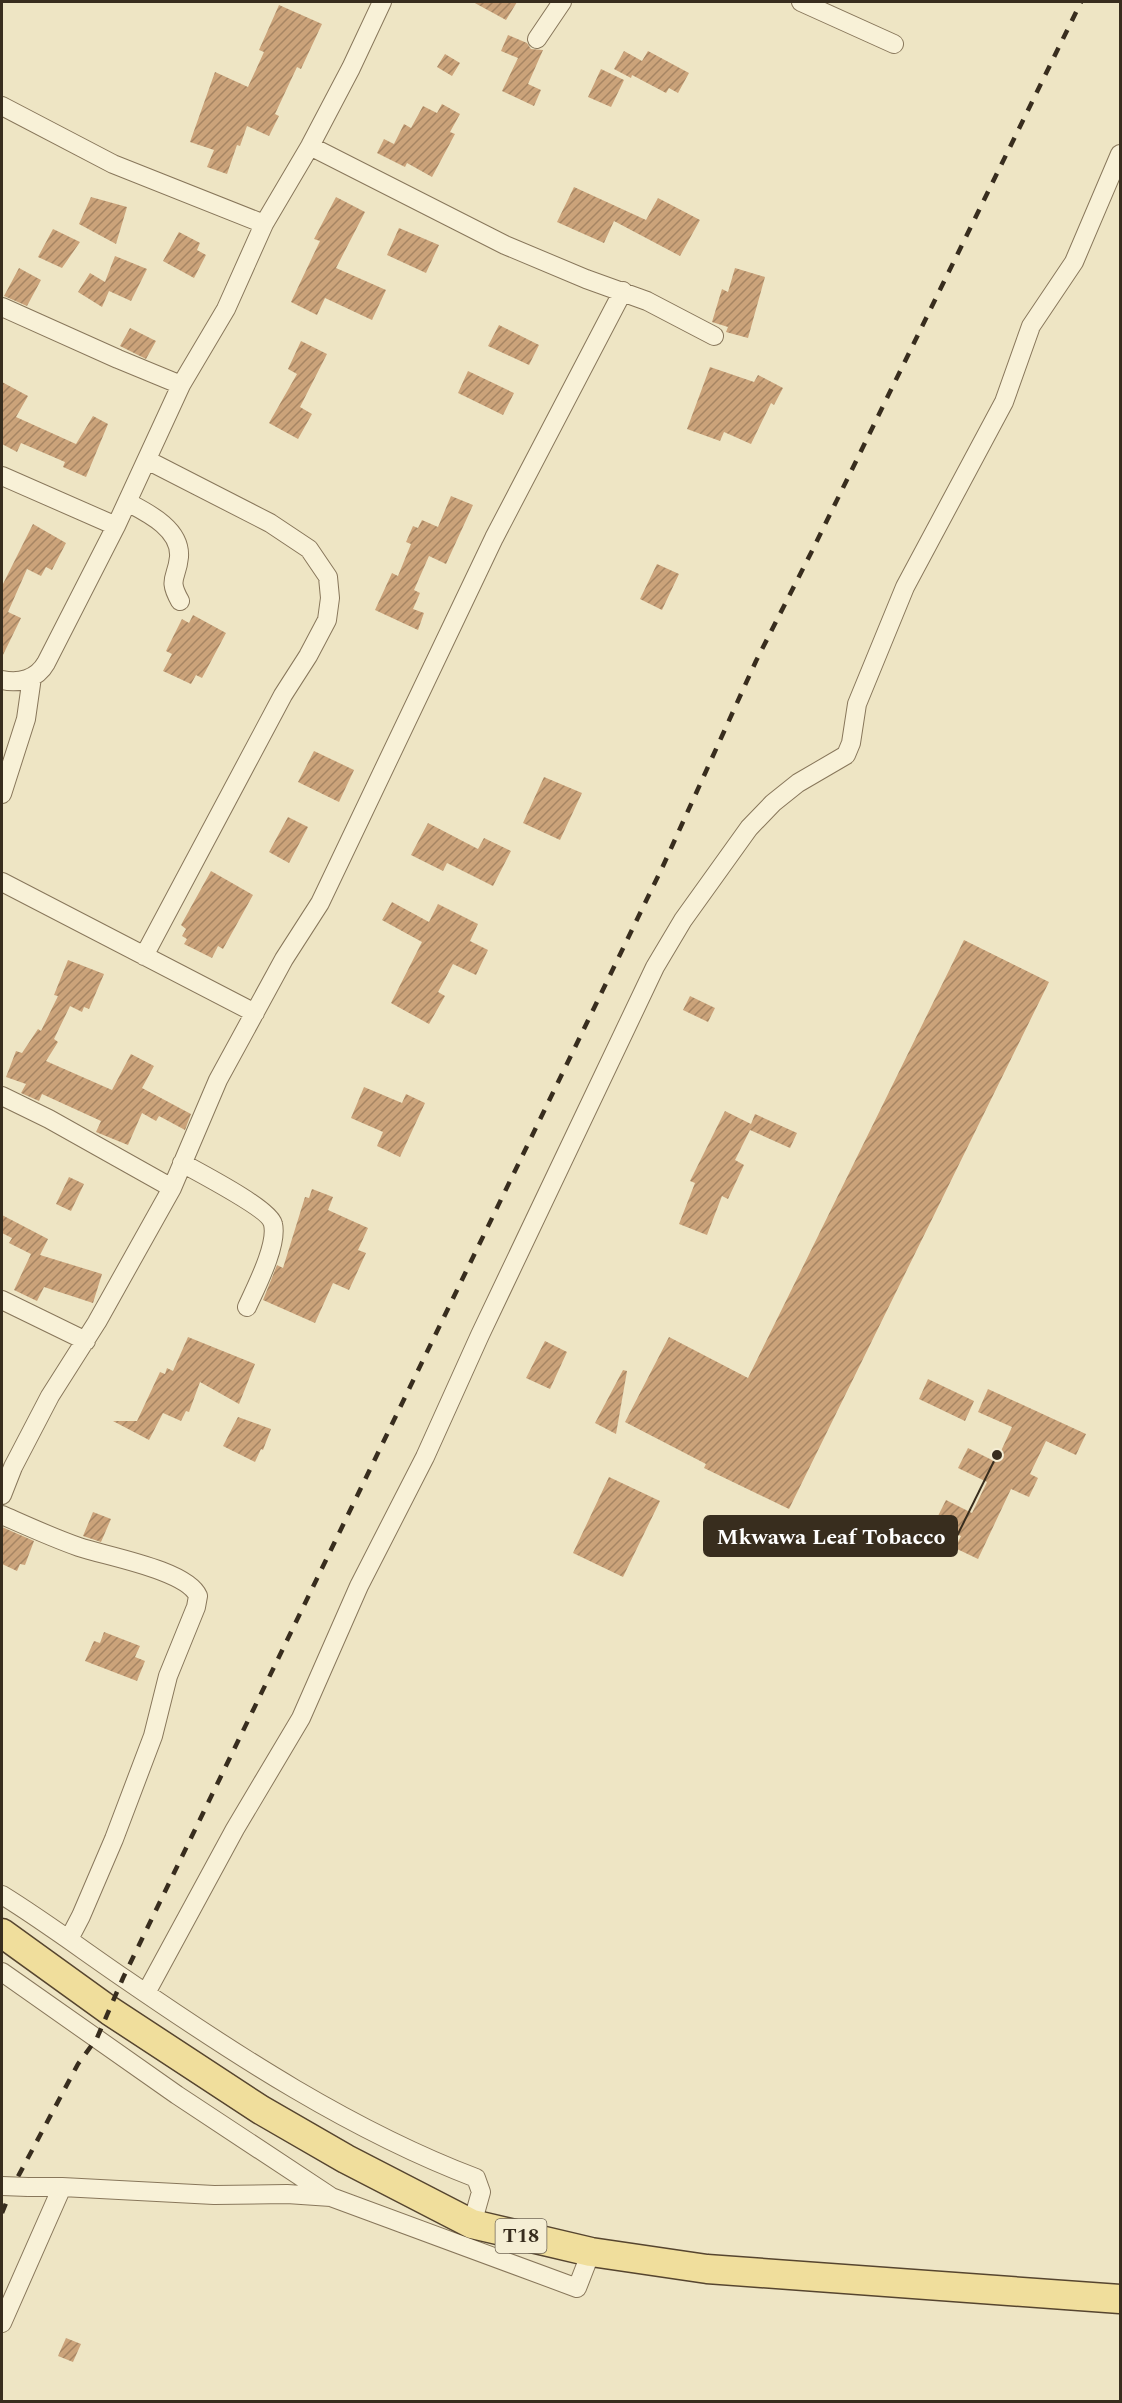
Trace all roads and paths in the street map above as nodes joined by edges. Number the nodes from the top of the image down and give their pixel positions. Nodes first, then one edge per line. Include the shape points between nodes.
1 (382, 2) edge
2 (562, 2) edge
3 (801, 2) edge
4 (537, 39) dead end
5 (894, 44) dead end
6 (2, 106) edge
7 (310, 146) junction
8 (1120, 154) edge
9 (264, 224) junction
10 (623, 291) junction
11 (2, 307) edge
12 (714, 336) dead end
13 (182, 385) junction
14 (147, 460) junction
15 (2, 476) edge
16 (127, 502) junction
17 (116, 526) junction
18 (180, 601) dead end
19 (32, 677) junction
20 (2, 680) edge
21 (2, 794) edge
22 (2, 882) edge
23 (144, 956) junction
24 (255, 1013) junction
25 (2, 1096) edge
26 (182, 1163) junction
27 (172, 1188) junction
28 (2, 1300) edge
29 (247, 1307) dead end
30 (86, 1341) junction
31 (2, 1495) edge
32 (2, 1515) edge
33 (9, 1899) edge
34 (2, 1934) edge
35 (69, 1939) junction
36 (2, 1972) edge
37 (146, 1994) junction
38 (2, 2186) edge
39 (62, 2187) junction
40 (332, 2197) junction
41 (472, 2224) junction
42 (591, 2252) junction
43 (1120, 2299) edge
44 (2, 2323) edge

1 - 7 street
2 - 4 street
3 - 5 street
6 - 9 street via 113,164
7 - 9 street
7 - 10 street via 516,250
8 - 37 street via 1074,262 1031,326 1004,402 905,587 857,704 846,755 798,783 749,828 682,920 655,967 424,1457 358,1586 301,1718 235,1829
9 - 13 street via 226,309
10 - 12 street
10 - 24 street via 494,538 320,903
11 - 13 street
13 - 14 street
14 - 16 street
14 - 23 street via 270,523 309,549 328,578 330,598 327,620 283,694
15 - 17 street
16 - 17 street
16 - 18 street via 147,512 175,536 179,556 172,582
17 - 19 street via 46,663
19 - 20 street
19 - 21 street via 26,719
22 - 23 street
23 - 24 street
24 - 26 street via 218,1080
25 - 27 street
26 - 27 street
26 - 29 street via 238,1194 274,1225 265,1265
27 - 30 street
28 - 30 street
30 - 31 street via 50,1396
32 - 35 street via 80,1548 158,1569 190,1585 198,1596 168,1676 153,1737 114,1839
33 - 34 street
33 - 35 street
34 - 41 main road, T18 via 261,2110
35 - 37 street
36 - 40 street via 177,2095
37 - 41 street via 320,2103 440,2165 476,2178 481,2192
38 - 39 street, bridge
39 - 40 street
39 - 44 street
40 - 42 street via 577,2288
41 - 42 main road, T18
42 - 43 main road, T18 via 708,2269

